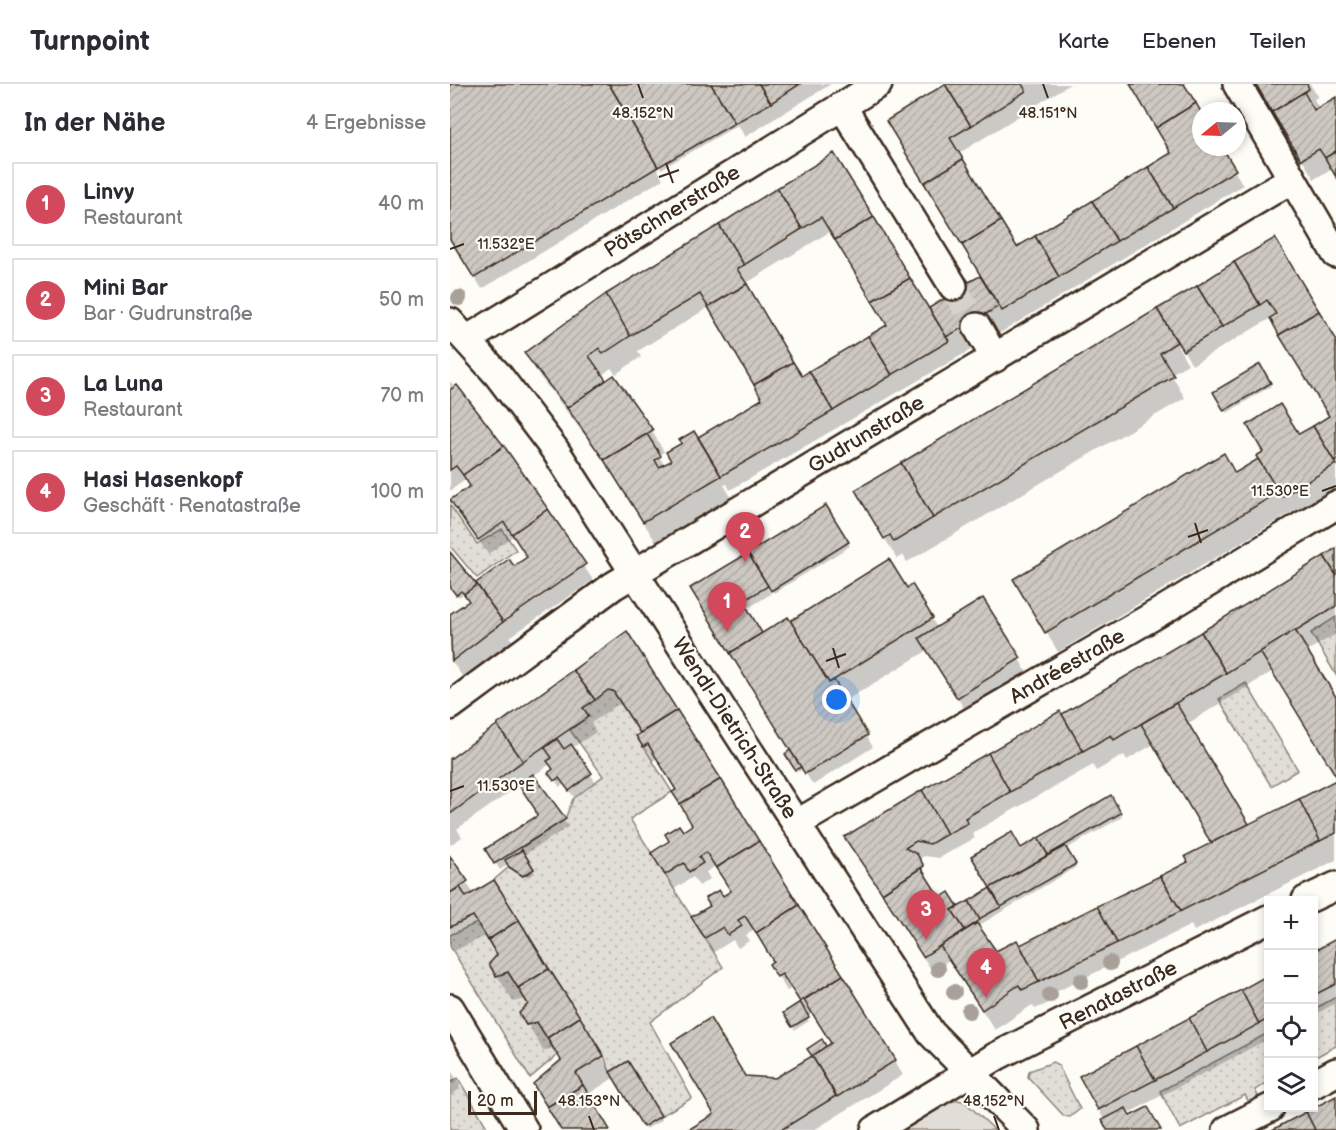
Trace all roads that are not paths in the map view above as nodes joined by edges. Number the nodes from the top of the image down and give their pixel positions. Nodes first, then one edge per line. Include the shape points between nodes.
1 (878, 84) edge
2 (1237, 84) edge
3 (842, 106) junction
4 (1292, 179) junction
5 (1336, 254) edge
6 (953, 286) tunnel mouth
7 (977, 327) tunnel mouth
8 (459, 330) edge
9 (995, 358) junction
10 (1336, 505) edge
11 (636, 572) junction
12 (450, 706) edge
13 (796, 824) junction
14 (1336, 885) edge
15 (1314, 896) edge
16 (1264, 922) edge
17 (450, 1008) edge
18 (1336, 1072) edge
19 (969, 1074) junction
20 (1318, 1082) edge
21 (1264, 1110) edge
22 (524, 1130) edge
23 (875, 1130) edge
24 (1026, 1130) edge
25 (1227, 1130) edge

1 - 3 street, Pötschnerstraße
2 - 4 street
3 - 6 street
3 - 8 street, Pötschnerstraße
4 - 5 street
4 - 9 street, Gudrunstraße
7 - 9 street
8 - 11 street, Wendl-Dietrich-Straße via 518,399
9 - 11 street, Gudrunstraße
10 - 13 street, Andréestraße
11 - 12 street, Gudrunstraße
11 - 13 street, Wendl-Dietrich-Straße
13 - 19 street, Wendl-Dietrich-Straße via 931,1033
14 - 15 street
16 - 19 street, Renatastraße via 997,1056
17 - 22 street
18 - 20 street
19 - 23 street, Renatastraße
19 - 24 street, Wendl-Dietrich-Straße
21 - 25 street

